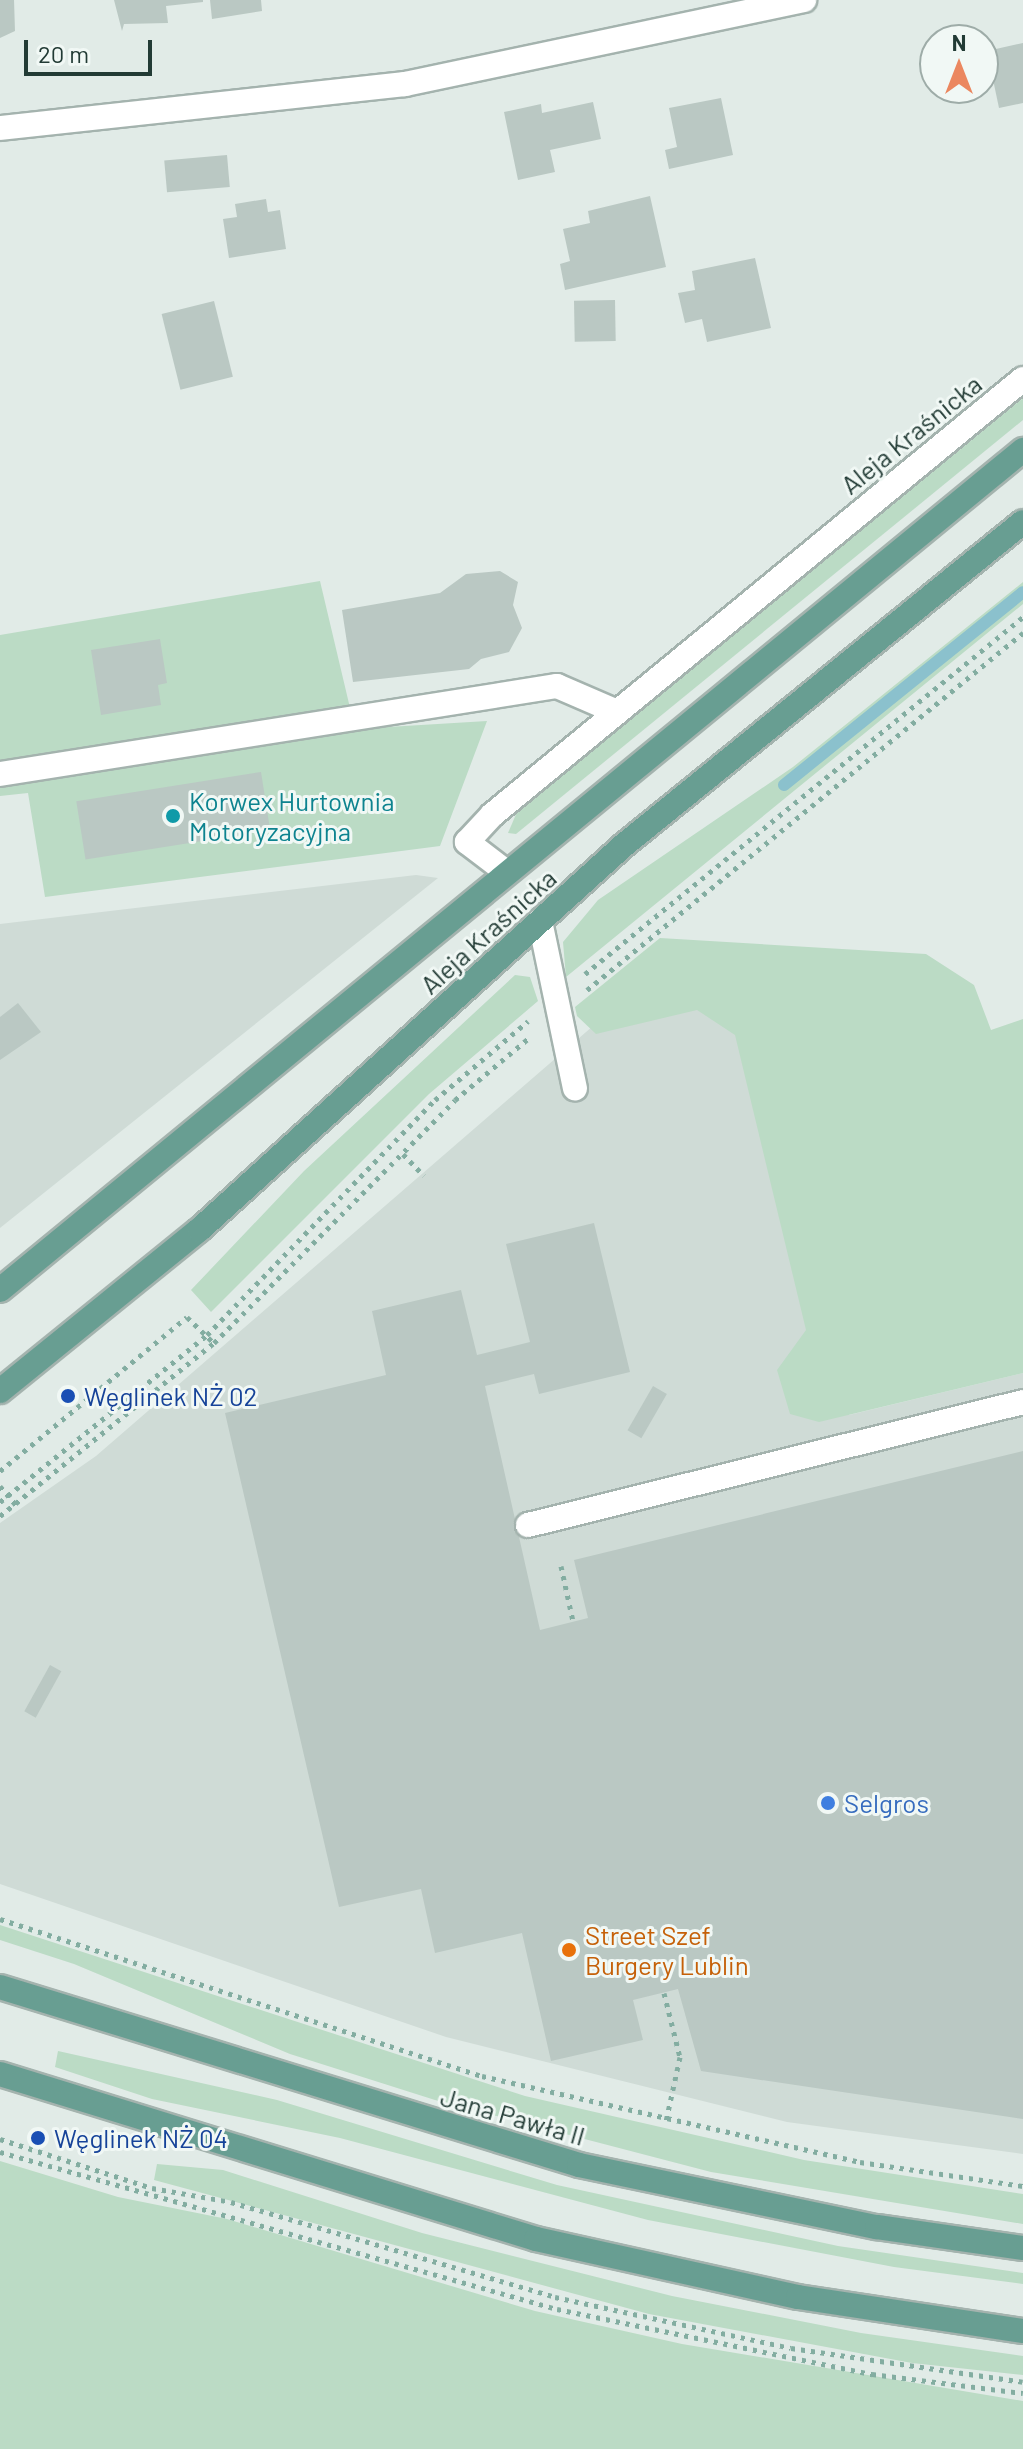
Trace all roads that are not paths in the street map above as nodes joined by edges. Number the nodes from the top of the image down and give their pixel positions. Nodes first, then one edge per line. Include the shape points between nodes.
1 (804, 0) edge
2 (0, 128) edge
3 (1023, 379) edge
4 (1023, 450) edge
5 (1023, 522) edge
6 (617, 712) junction
7 (0, 774) edge
8 (505, 871) junction
9 (540, 921) junction
10 (575, 1088) dead end
11 (0, 1290) edge
12 (0, 1391) edge
13 (1023, 1402) edge
14 (528, 1525) dead end
15 (0, 1987) edge
16 (0, 2074) edge
17 (1023, 2248) edge
18 (1023, 2331) edge

1 - 2 street via 405,84
3 - 6 street, Aleja Kraśnicka
4 - 8 main road, Aleja Kraśnicka
5 - 9 main road, Aleja Kraśnicka via 624,845
6 - 7 street via 557,686
6 - 8 street, Aleja Kraśnicka via 467,842
8 - 11 main road, Aleja Kraśnicka
9 - 10 street
9 - 12 main road, Aleja Kraśnicka via 199,1230
13 - 14 street
15 - 17 main road, Jana Pawła II via 579,2165 877,2227
16 - 18 main road via 536,2239 798,2297

